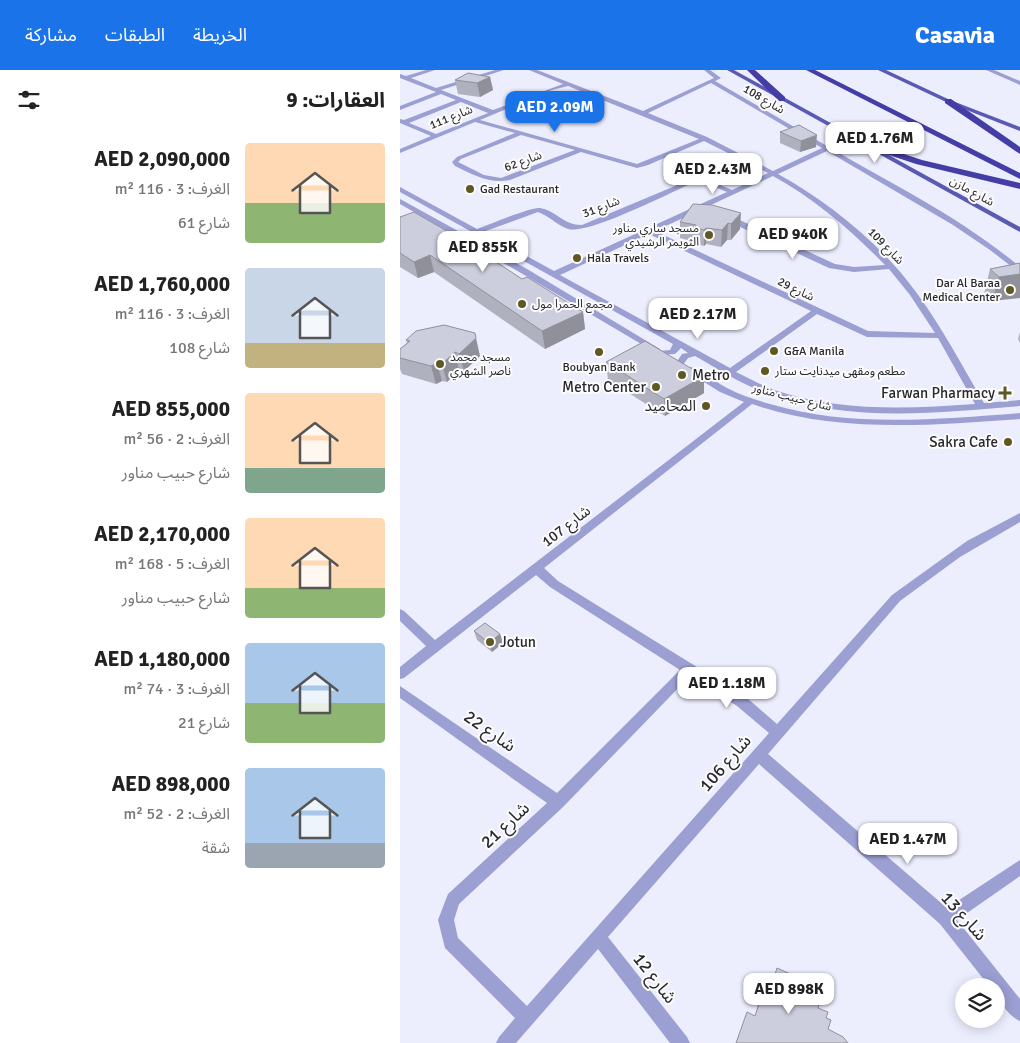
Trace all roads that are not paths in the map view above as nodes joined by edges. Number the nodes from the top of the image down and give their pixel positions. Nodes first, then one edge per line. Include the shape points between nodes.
1 (432, 70) edge
2 (501, 70) edge
3 (532, 70) edge
4 (706, 70) edge
5 (730, 70) edge
6 (751, 70) edge
7 (810, 70) edge
8 (827, 70) edge
9 (881, 70) edge
10 (989, 70) edge
11 (403, 77) edge
12 (712, 82) junction
13 (1020, 83) edge
14 (567, 84) junction
15 (438, 91) junction
16 (782, 98) junction
17 (461, 100) junction
18 (948, 101) junction
19 (400, 108) edge
20 (492, 112) junction
21 (643, 113) junction
22 (474, 120) junction
23 (405, 123) edge
24 (400, 128) edge
25 (1020, 129) edge
26 (950, 130) dead end
27 (519, 134) junction
28 (436, 136) junction
29 (705, 138) junction
30 (836, 142) dead end
31 (862, 143) junction
32 (827, 149) junction
33 (581, 150) junction
34 (400, 151) edge
35 (1020, 151) edge
36 (776, 174) junction
37 (1020, 176) edge
38 (1020, 186) edge
39 (400, 190) edge
40 (734, 193) junction
41 (412, 196) junction
42 (401, 202) edge
43 (704, 207) junction
44 (713, 211) edge
45 (721, 215) edge
46 (1020, 230) edge
47 (649, 231) junction
48 (475, 232) junction
49 (526, 260) junction
50 (512, 265) junction
51 (890, 267) junction
52 (1020, 272) edge
53 (553, 275) junction
54 (816, 311) junction
55 (940, 336) junction
56 (678, 343) junction
57 (662, 353) junction
58 (697, 353) junction
59 (680, 364) junction
60 (730, 372) junction
61 (751, 401) junction
62 (1020, 403) edge
63 (981, 406) junction
64 (1020, 416) edge
65 (1020, 516) edge
66 (536, 568) junction
67 (400, 614) edge
68 (436, 647) junction
69 (688, 670) junction
70 (400, 674) edge
71 (400, 692) edge
72 (778, 732) junction
73 (758, 754) junction
74 (558, 802) junction
75 (1020, 867) edge
76 (946, 918) junction
77 (598, 938) junction
78 (1020, 1013) edge
79 (527, 1018) junction
80 (505, 1043) edge
81 (681, 1043) edge

1 - 11 street
2 - 15 street
3 - 14 street, شارع 109
4 - 12 street via 718,77
5 - 16 main road, شارع مازن
6 - 16 highway
7 - 37 highway
8 - 26 highway
9 - 18 main road
10 - 13 street
11 - 15 street
12 - 21 street
12 - 32 street, شارع 108
14 - 20 street, شارع 111
14 - 21 street, شارع 109
15 - 17 street
15 - 19 street
16 - 31 main road, شارع مازن
17 - 20 street
17 - 23 street
18 - 25 main road
18 - 35 highway
20 - 22 street, شارع 111
21 - 29 street, شارع 109
22 - 27 street
22 - 28 street, شارع 111
23 - 24 street
23 - 28 street
27 - 33 street
27 - 33 street, شارع 62 via 455,162 490,180 499,181
28 - 34 street, شارع 111
29 - 33 street via 637,166
29 - 36 street, شارع 109
30 - 32 street
31 - 38 highway via 918,162
31 - 46 main road, شارع مازن
32 - 36 street
32 - 52 street, شارع 108 via 956,223 993,248
36 - 40 street
36 - 51 street, شارع 109 via 848,224
39 - 41 street, شارع حبيب مناور
40 - 43 street
40 - 48 street, شارع 31 via 707,180 696,179 583,227 570,227 538,210
41 - 42 street via 410,201
41 - 48 street, شارع حبيب مناور
42 - 50 street, شارع حبيب مناور
43 - 44 street
43 - 47 street
45 - 51 street via 832,266 845,270
47 - 53 street
47 - 54 street, شارع 29
48 - 49 street, شارع حبيب مناور
49 - 50 street via 517,260
49 - 53 street, شارع حبيب مناور
50 - 57 street, شارع حبيب مناور
51 - 55 street, شارع 109 via 918,301
53 - 56 street, شارع حبيب مناور
54 - 55 street, شارع 29 via 867,334
54 - 60 street
55 - 63 street, شارع 109
56 - 57 street via 672,352
56 - 58 street, شارع حبيب مناور
57 - 59 street, شارع حبيب مناور
58 - 59 street via 685,356
58 - 60 street, شارع حبيب مناور
59 - 61 street, شارع حبيب مناور via 732,394
60 - 63 street, شارع حبيب مناور via 771,392 852,409 907,411
61 - 64 street, شارع حبيب مناور via 822,419 851,422 941,422
61 - 66 street, شارع 107
62 - 63 street, شارع حبيب مناور
65 - 72 street, شارع 106 via 976,540 896,598
66 - 68 street, شارع 107
66 - 69 street via 554,584
67 - 68 street
68 - 70 street, شارع 107
69 - 72 street via 742,702
69 - 74 street, شارع 21
71 - 74 street, شارع 22
72 - 73 street, شارع 106
73 - 76 street, شارع 13
73 - 77 street, شارع 106
74 - 79 street, شارع 21 via 453,899 446,920 450,942
75 - 76 street
76 - 78 street, شارع 13
77 - 79 street, شارع 106
77 - 81 street, شارع 12
79 - 80 street, شارع 106

